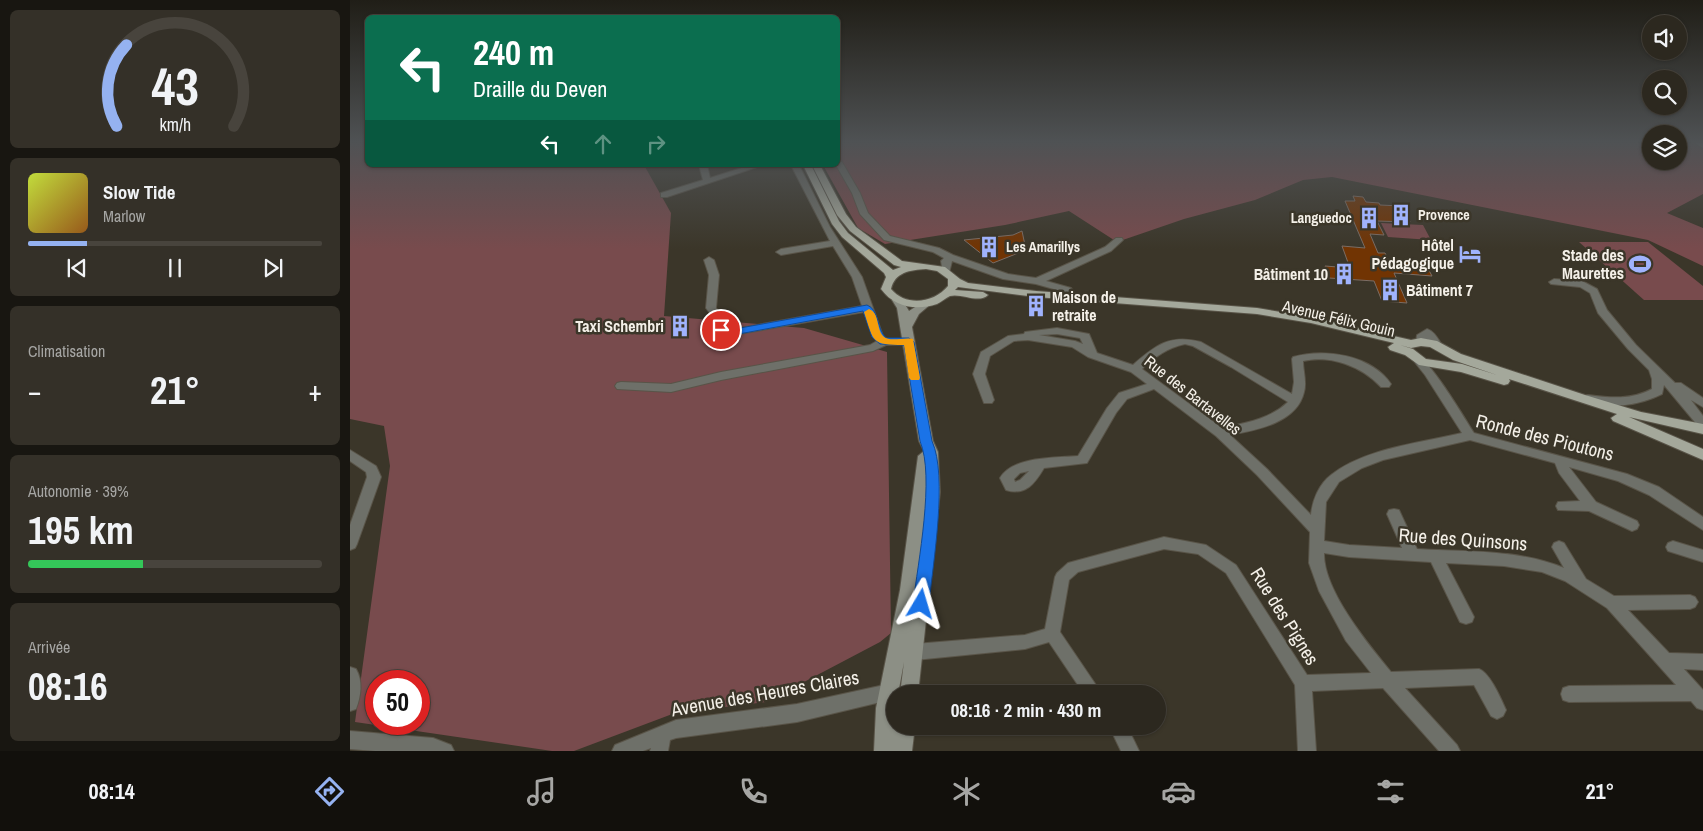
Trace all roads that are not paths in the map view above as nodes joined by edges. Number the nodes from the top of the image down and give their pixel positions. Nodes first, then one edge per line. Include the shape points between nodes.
1 (706, 178) edge
2 (717, 178) edge
3 (801, 178) edge
4 (813, 178) edge
5 (823, 178) edge
6 (847, 178) edge
7 (708, 181) junction
8 (664, 195) dead end
9 (1119, 240) dead end
10 (836, 243) junction
11 (781, 252) dead end
12 (709, 260) dead end
13 (914, 267) junction
14 (949, 267) junction
15 (891, 276) junction
16 (1036, 281) junction
17 (1068, 290) dead end
18 (948, 293) junction
19 (897, 300) junction
20 (1598, 300) dead end
21 (926, 303) junction
22 (867, 308) junction
23 (906, 326) junction
24 (884, 342) junction
25 (909, 342) junction
26 (1441, 348) junction
27 (1415, 350) junction
28 (1435, 368) junction
29 (1654, 369) junction
30 (1135, 370) junction
31 (1385, 384) dead end
32 (1155, 385) junction
33 (621, 386) dead end
34 (1580, 398) junction
35 (988, 400) dead end
36 (1295, 401) junction
37 (1703, 403) edge
38 (1703, 424) edge
39 (1703, 429) edge
40 (1220, 433) junction
41 (1470, 436) junction
42 (350, 455) edge
43 (1703, 455) edge
44 (1560, 459) junction
45 (1040, 464) dead end
46 (1563, 506) dead end
47 (1591, 506) junction
48 (1394, 514) dead end
49 (1703, 524) edge
50 (1632, 525) dead end
51 (1317, 530) junction
52 (350, 544) edge
53 (1317, 546) junction
54 (1559, 547) dead end
55 (1673, 547) dead end
56 (1412, 554) junction
57 (1435, 556) junction
58 (1703, 556) edge
59 (1581, 583) junction
60 (1612, 602) junction
61 (1690, 602) dead end
62 (1466, 617) dead end
63 (1052, 634) junction
64 (909, 651) junction
65 (1666, 661) junction
66 (1703, 662) edge
67 (350, 676) edge
68 (1386, 679) junction
69 (1303, 683) junction
70 (897, 685) edge
71 (909, 685) edge
72 (1088, 685) edge
73 (1569, 694) dead end
74 (1699, 698) edge
75 (350, 703) edge
76 (886, 705) edge
77 (1497, 710) dead end
78 (886, 735) edge
79 (904, 735) edge
80 (1122, 735) edge
81 (350, 740) edge
82 (660, 743) edge
83 (445, 751) edge
84 (621, 751) edge
85 (884, 751) edge
86 (902, 751) edge
87 (1130, 751) edge
88 (1307, 751) edge
89 (1451, 751) edge

1 - 7 street
2 - 7 street
3 - 10 street
4 - 15 main road via 835,222
5 - 13 main road via 853,229 898,263
6 - 14 street via 864,214 887,238 936,250
7 - 8 street
9 - 16 street via 1108,249
10 - 11 street
10 - 22 street via 856,278
12 - 22 street via 714,275 711,308 721,330 728,333
13 - 14 main road, Avenue Félix Gouin
13 - 15 main road
14 - 16 street
14 - 18 main road via 953,286
14 - 27 main road, Avenue Félix Gouin via 958,283 978,287 1257,311 1291,316
15 - 19 main road via 886,289
16 - 17 street
18 - 21 main road
18 - 27 main road, Avenue Félix Gouin via 1263,319 1306,325
19 - 21 main road
19 - 23 main road
20 - 29 street via 1602,311
21 - 23 main road via 914,312
22 - 24 street via 878,337
23 - 25 main road
24 - 25 street
24 - 33 street via 873,348 671,388
25 - 64 main road via 926,441 905,609
26 - 27 main road, Avenue Félix Gouin
26 - 28 main road via 1449,358
26 - 34 main road, Avenue Félix Gouin via 1457,357
27 - 28 main road, Avenue Félix Gouin
28 - 41 street
28 - 43 main road, Avenue Félix Gouin via 1462,368 1631,422
29 - 34 street via 1658,391 1642,400
29 - 37 street
29 - 38 street
30 - 32 street, Rue des Bartavelles
30 - 35 street, Rue des Bartavelles via 1092,355 1075,344 1012,338 984,354 979,374
30 - 36 street via 1154,352 1185,341 1197,344
31 - 36 street via 1371,371 1353,363 1308,356 1297,359 1299,394
32 - 40 street, Rue des Bartavelles
32 - 45 street via 1123,396 1082,460
34 - 39 main road, Avenue Félix Gouin via 1640,416
36 - 40 street via 1283,414 1260,424
40 - 51 street, Rue des Bartavelles
41 - 44 street, Ronde des Pioutons
41 - 51 street, Ronde des Pioutons via 1381,456 1334,479 1319,501
42 - 52 street via 371,469 374,477
44 - 47 street via 1564,470
44 - 49 street, Ronde des Pioutons via 1622,477 1654,491
46 - 47 street
47 - 50 street
48 - 56 street
51 - 53 street, Ronde des Pioutons
53 - 56 street, Rue des Quinsons
53 - 68 street, Ronde des Pioutons via 1316,563 1327,591 1352,636
54 - 59 street
55 - 58 street
56 - 57 street, Rue des Quinsons
57 - 59 street, Rue des Quinsons via 1543,566
57 - 62 street
59 - 60 street, Rue des Quinsons
60 - 61 street
60 - 65 street, Rue des Quinsons
63 - 64 street via 1025,642
63 - 69 street, Rue des Pignes via 1062,577 1073,567 1164,543 1202,549 1231,569
63 - 72 street
64 - 70 main road
64 - 71 main road
65 - 66 street
65 - 74 street, Rue des Quinsons
67 - 75 street via 353,680
68 - 69 street
68 - 77 street via 1479,678
68 - 89 street, Ronde des Pioutons
69 - 88 street
73 - 74 street
76 - 82 street, Avenue des Heures Claires via 676,728
78 - 85 main road
79 - 86 main road
80 - 87 street
81 - 83 street via 433,747
82 - 84 street, Avenue des Heures Claires

